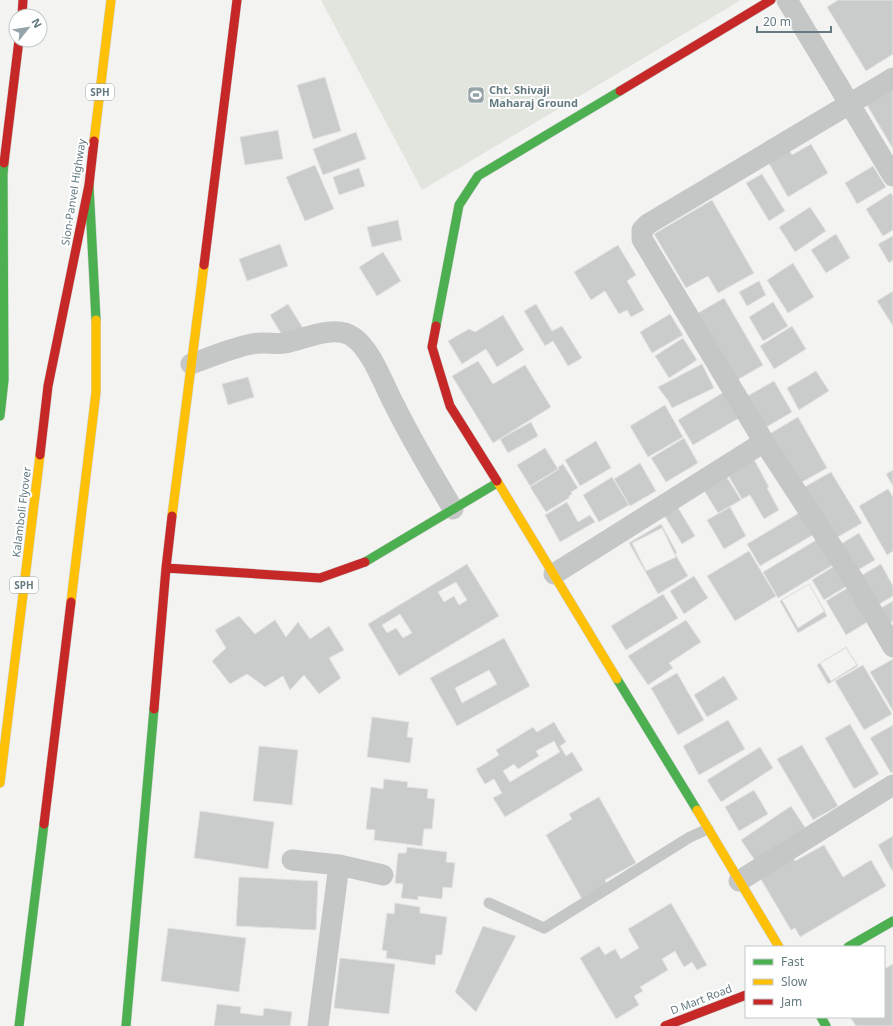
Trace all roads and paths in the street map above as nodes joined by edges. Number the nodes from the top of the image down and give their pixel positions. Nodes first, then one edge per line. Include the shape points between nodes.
1 (111, 0) edge
2 (237, 0) edge
3 (771, 0) edge
4 (787, 0) edge
5 (18, 48) edge
6 (893, 78) edge
7 (850, 104) junction
8 (3, 174) junction
9 (893, 176) edge
10 (89, 185) junction
11 (0, 186) edge
12 (191, 364) junction
13 (48, 386) joint
14 (0, 416) edge
15 (764, 442) junction
16 (497, 483) junction
17 (453, 509) junction
18 (166, 568) junction
19 (554, 574) junction
20 (893, 647) edge
21 (0, 783) edge
22 (893, 785) edge
23 (708, 829) junction
24 (292, 860) dead end
25 (339, 865) junction
26 (383, 875) dead end
27 (739, 881) junction
28 (489, 903) dead end
29 (893, 921) edge
30 (778, 946) edge
31 (850, 946) edge
32 (745, 995) edge
33 (19, 1026) edge
34 (126, 1026) edge
35 (318, 1026) edge
36 (665, 1026) edge

1 - 10 main road, Sion-Panvel Highway / SPH
2 - 12 main road
3 - 16 main road via 478,176 459,205 432,347 450,406
4 - 7 street
5 - 8 main road
6 - 7 street
7 - 9 street
7 - 15 street via 648,224 642,230 642,239
8 - 11 main road
8 - 14 main road via 4,380
10 - 13 main road, Sion-Panvel Highway / SPH
10 - 33 main road via 96,327 96,392
12 - 17 street via 251,344 283,343 326,332 352,336 365,350 379,373 395,407
12 - 18 main road
13 - 21 main road, Kalamboli Flyover / SPH
15 - 19 street
15 - 20 street via 855,582
16 - 17 main road
16 - 19 main road
17 - 18 main road via 363,563 320,578
18 - 34 main road
19 - 23 main road
22 - 27 street
23 - 27 main road
23 - 28 lane via 690,837 544,928
24 - 25 street
25 - 26 street
25 - 35 street
27 - 30 main road
29 - 31 main road
32 - 36 main road, D Mart Road

